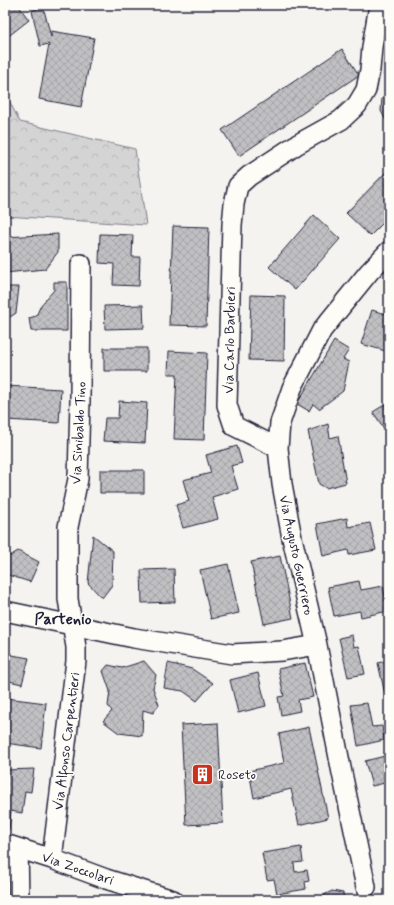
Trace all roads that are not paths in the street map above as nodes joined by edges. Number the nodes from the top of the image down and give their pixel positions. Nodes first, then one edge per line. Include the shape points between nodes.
1 (379, 5) edge
2 (389, 251) edge
3 (82, 264) dead end
4 (278, 448) junction
5 (5, 611) edge
6 (72, 624) junction
7 (317, 645) junction
8 (12, 846) edge
9 (52, 859) junction
10 (366, 888) dead end
11 (19, 900) edge
12 (173, 900) edge

1 - 4 street, Via Carlo Barbieri via 366,90 357,105 341,120 296,145 238,186 234,204 231,263 228,404 234,426
2 - 4 street, Via Augusto Guerriero via 322,330 292,388 280,423
3 - 6 street, Via Sinibaldo Tino via 78,478 68,527 68,599
4 - 7 street, Via Augusto Guerriero via 292,538
5 - 6 street
6 - 7 street via 134,638 232,654 282,651
6 - 9 street, Via Alfonso Carpentieri via 76,661
7 - 10 street, Via Augusto Guerriero
8 - 9 street, Via Zoccolari
8 - 11 street
9 - 12 street, Via Zoccolari

